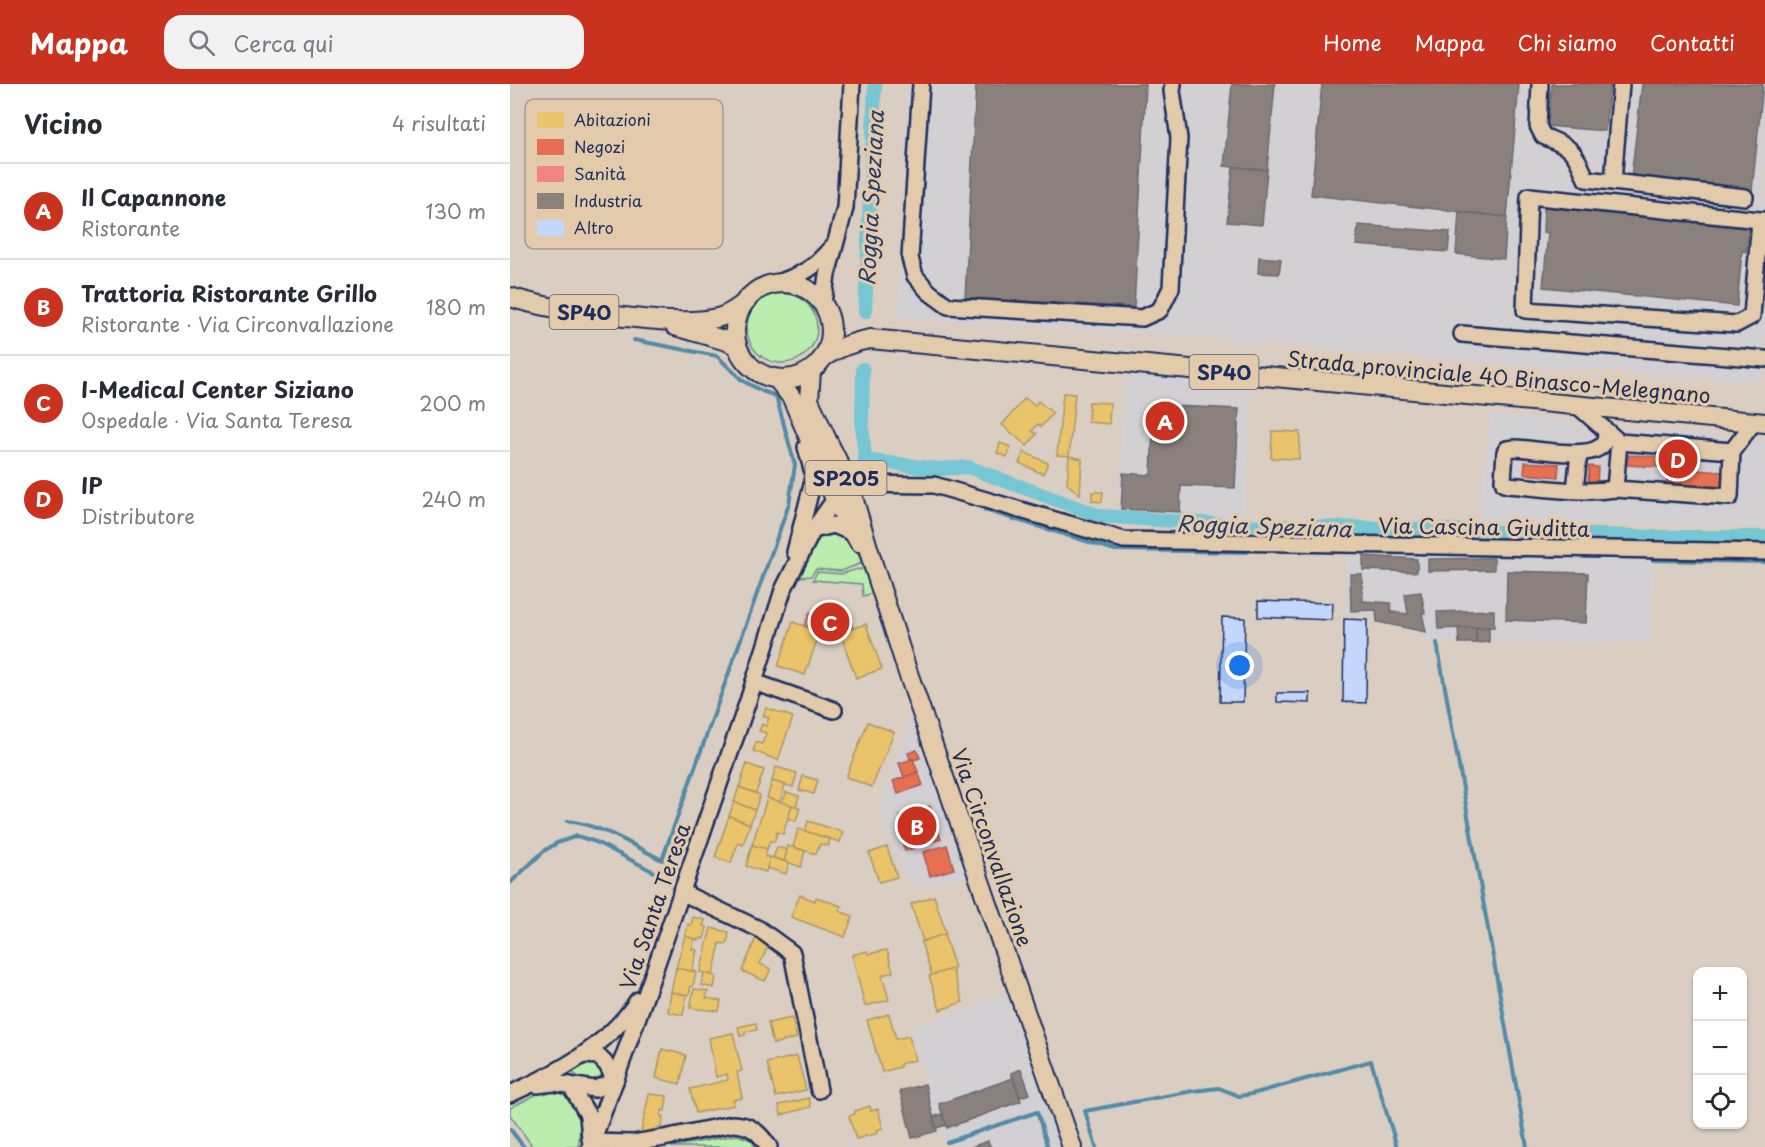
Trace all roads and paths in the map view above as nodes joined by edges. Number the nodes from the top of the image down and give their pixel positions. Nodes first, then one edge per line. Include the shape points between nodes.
1 (852, 84) edge
2 (921, 84) edge
3 (1173, 84) edge
4 (1540, 84) edge
5 (1621, 84) edge
6 (1613, 182) junction
7 (1745, 197) dead end
8 (1762, 220) edge
9 (834, 245) junction
10 (778, 283) junction
11 (510, 297) edge
12 (742, 305) junction
13 (827, 310) junction
14 (659, 321) junction
15 (1462, 334) dead end
16 (870, 339) junction
17 (737, 346) junction
18 (825, 356) junction
19 (1765, 359) edge
20 (811, 371) junction
21 (777, 379) junction
22 (803, 405) junction
23 (1578, 406) junction
24 (1760, 423) edge
25 (1606, 431) junction
26 (1619, 442) junction
27 (1732, 451) junction
28 (1579, 453) junction
29 (849, 484) junction
30 (1615, 489) junction
31 (1575, 490) junction
32 (835, 499) junction
33 (813, 530) junction
34 (853, 533) junction
35 (1765, 552) edge
36 (872, 561) junction
37 (788, 578) junction
38 (754, 682) junction
39 (834, 710) dead end
40 (681, 892) junction
41 (650, 983) junction
42 (583, 1054) junction
43 (615, 1081) junction
44 (570, 1085) junction
45 (526, 1087) junction
46 (819, 1090) dead end
47 (510, 1094) edge
48 (590, 1144) edge
49 (769, 1147) edge
50 (1072, 1147) edge

1 - 9 street via 845,208
2 - 3 street via 910,258 915,276 929,292 948,306 1142,318 1160,310 1171,288 1179,138
4 - 6 street via 1538,126 1543,136 1567,146 1578,159 1586,179
5 - 6 street
6 - 7 street
8 - 8 street via 1529,196 1525,310 1737,324 1752,316
9 - 10 street via 805,272
9 - 13 street via 827,275
10 - 12 main road, SP40 via 764,286
10 - 13 main road, Strada provinciale 40 Binasco-Melegnano / SP40 via 803,286
11 - 14 main road, SP40 via 580,312
12 - 14 main road, SP40 via 717,318
12 - 17 main road via 735,325
13 - 16 main road, Strada provinciale 40 Binasco-Melegnano / SP40 via 837,325
13 - 18 main road via 832,330
14 - 17 main road, SP40
15 - 19 street
16 - 18 main road, Strada provinciale 40 Binasco-Melegnano / SP40 via 839,347
16 - 23 main road, Strada provinciale 40 Binasco-Melegnano / SP40
17 - 21 main road via 752,368
18 - 20 main road, Strada provinciale 40 Binasco-Melegnano / SP40
20 - 21 main road
20 - 22 main road, SP205
21 - 22 main road, SP205
22 - 29 main road, SP205 via 827,440
22 - 32 main road, SP205
22 - 37 street via 797,423 814,477
23 - 24 main road, Strada provinciale 40 Binasco-Melegnano / SP40
23 - 25 street
24 - 27 street
25 - 26 street
25 - 28 street via 1600,447
26 - 27 street
26 - 30 street
27 - 30 street via 1730,497
28 - 31 street
28 - 31 street via 1511,448 1505,452 1504,484
29 - 35 street, Via Cascina Giuditta via 934,485 1124,540
29 - 36 main road, SP205
30 - 31 street
32 - 33 street
32 - 34 main road, SP205
33 - 34 street via 834,525
33 - 37 street
34 - 36 main road, SP205
36 - 50 main road, Via Circonvallazione / SP205
37 - 38 street, Via Santa Teresa
38 - 39 street
38 - 40 street, Via Santa Teresa
40 - 41 street, Via Santa Teresa
40 - 46 street via 759,929 792,953
41 - 42 street via 627,1017 599,1045
41 - 43 street, Via Santa Teresa
42 - 43 street via 598,1056
42 - 45 street
43 - 44 street via 595,1089
43 - 48 street, Via Santa Teresa
44 - 45 street
44 - 48 street via 588,1115
45 - 47 street
48 - 49 street via 633,1143 741,1124 756,1131

